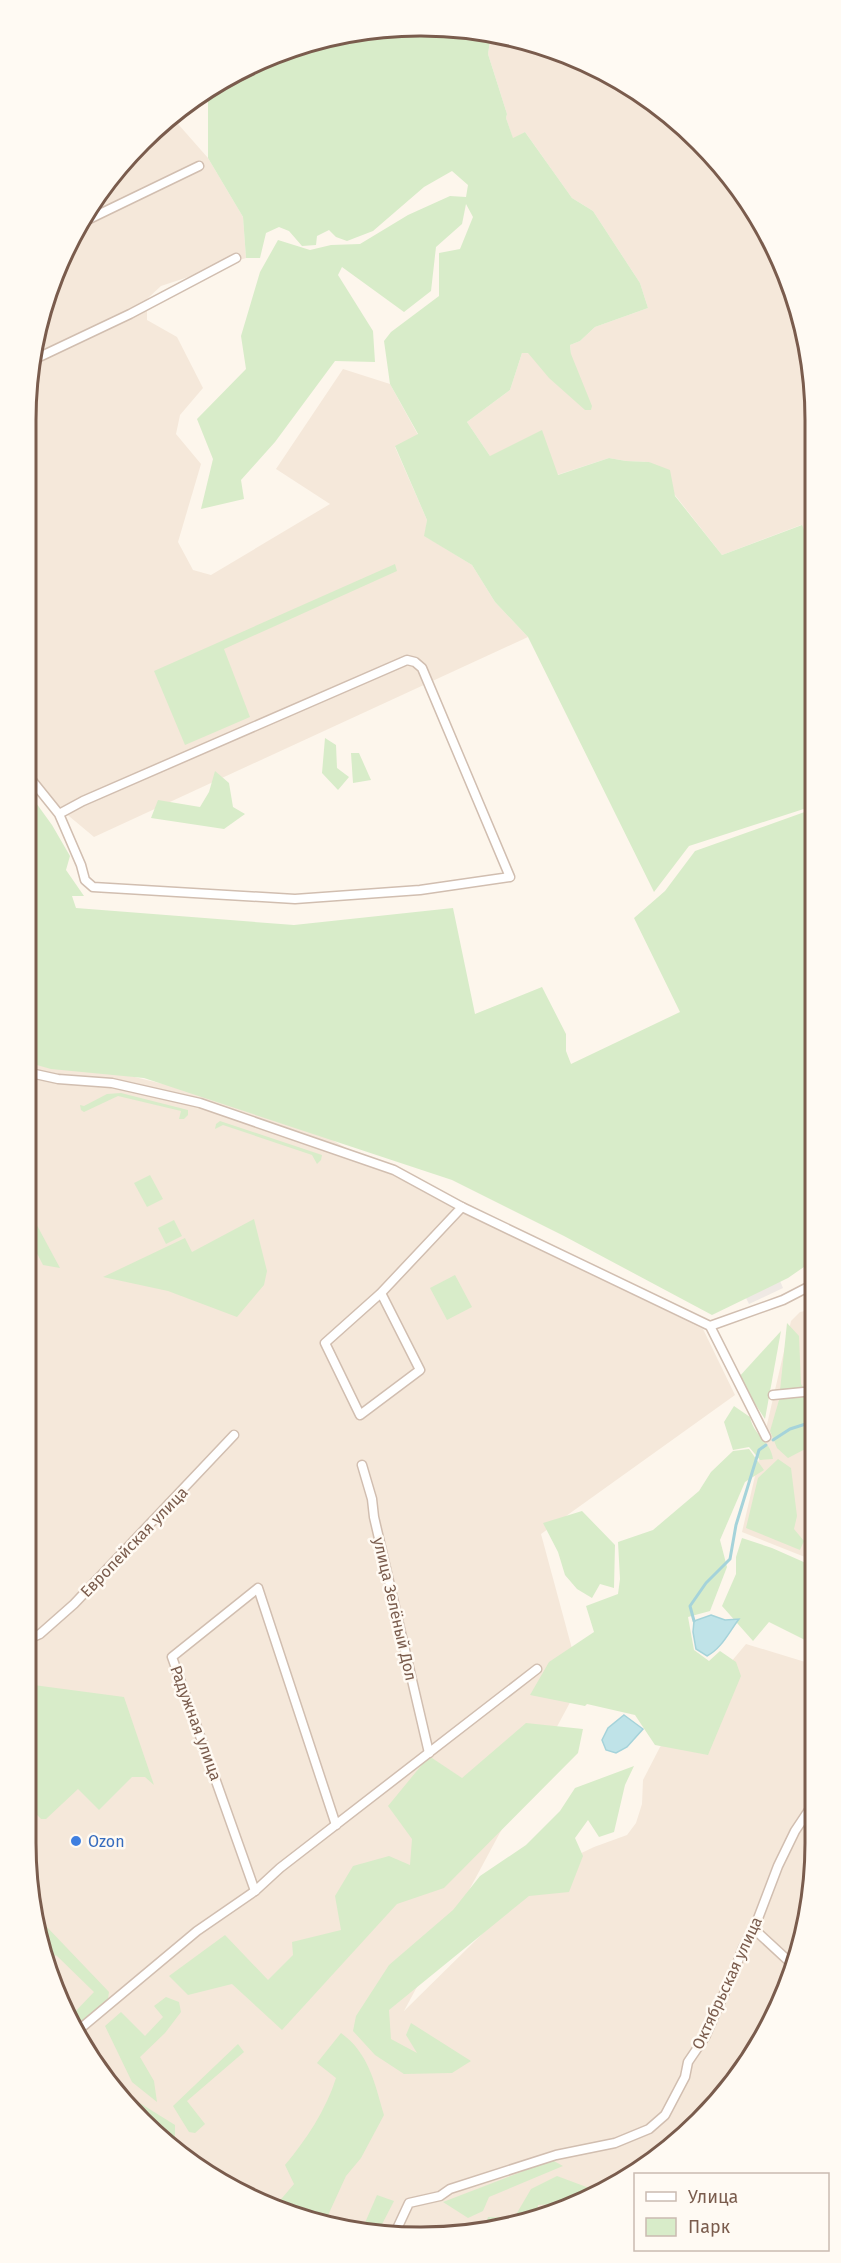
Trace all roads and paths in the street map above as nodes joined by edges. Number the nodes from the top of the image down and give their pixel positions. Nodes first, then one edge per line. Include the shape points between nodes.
1 (199, 166) dead end
2 (95, 216) edge
3 (236, 258) dead end
4 (41, 356) edge
5 (36, 785) edge
6 (59, 814) junction
7 (36, 1074) edge
8 (462, 1207) junction
9 (805, 1289) edge
10 (381, 1293) junction
11 (710, 1326) junction
12 (805, 1392) edge
13 (773, 1395) dead end
14 (234, 1435) dead end
15 (766, 1437) dead end
16 (362, 1465) dead end
17 (36, 1636) edge
18 (537, 1669) dead end
19 (429, 1753) junction
20 (805, 1816) edge
21 (336, 1825) junction
22 (255, 1891) junction
23 (754, 1929) junction
24 (787, 1959) edge
25 (83, 2026) edge
26 (398, 2226) edge

1 - 2 street
3 - 4 street
5 - 6 street
6 - 6 street via 407,660 422,668 510,877 420,890 295,899 93,887 85,880
7 - 8 street via 112,1083 210,1106 394,1170
8 - 10 street
8 - 11 street
9 - 11 street
10 - 10 street via 325,1343 360,1415 420,1370
11 - 15 street
12 - 13 street
14 - 17 street, Европейская улица via 74,1604
16 - 19 street, улица Зелёный Дол
18 - 19 street
19 - 21 street
20 - 23 street, Октябрьская улица via 778,1866
21 - 22 street
21 - 22 street, Радужная улица via 258,1588 172,1658
22 - 25 street via 201,1928
23 - 24 street
23 - 26 street, Октябрьская улица via 705,2037 688,2062 685,2077 665,2115 649,2129 615,2143 556,2155 410,2203

